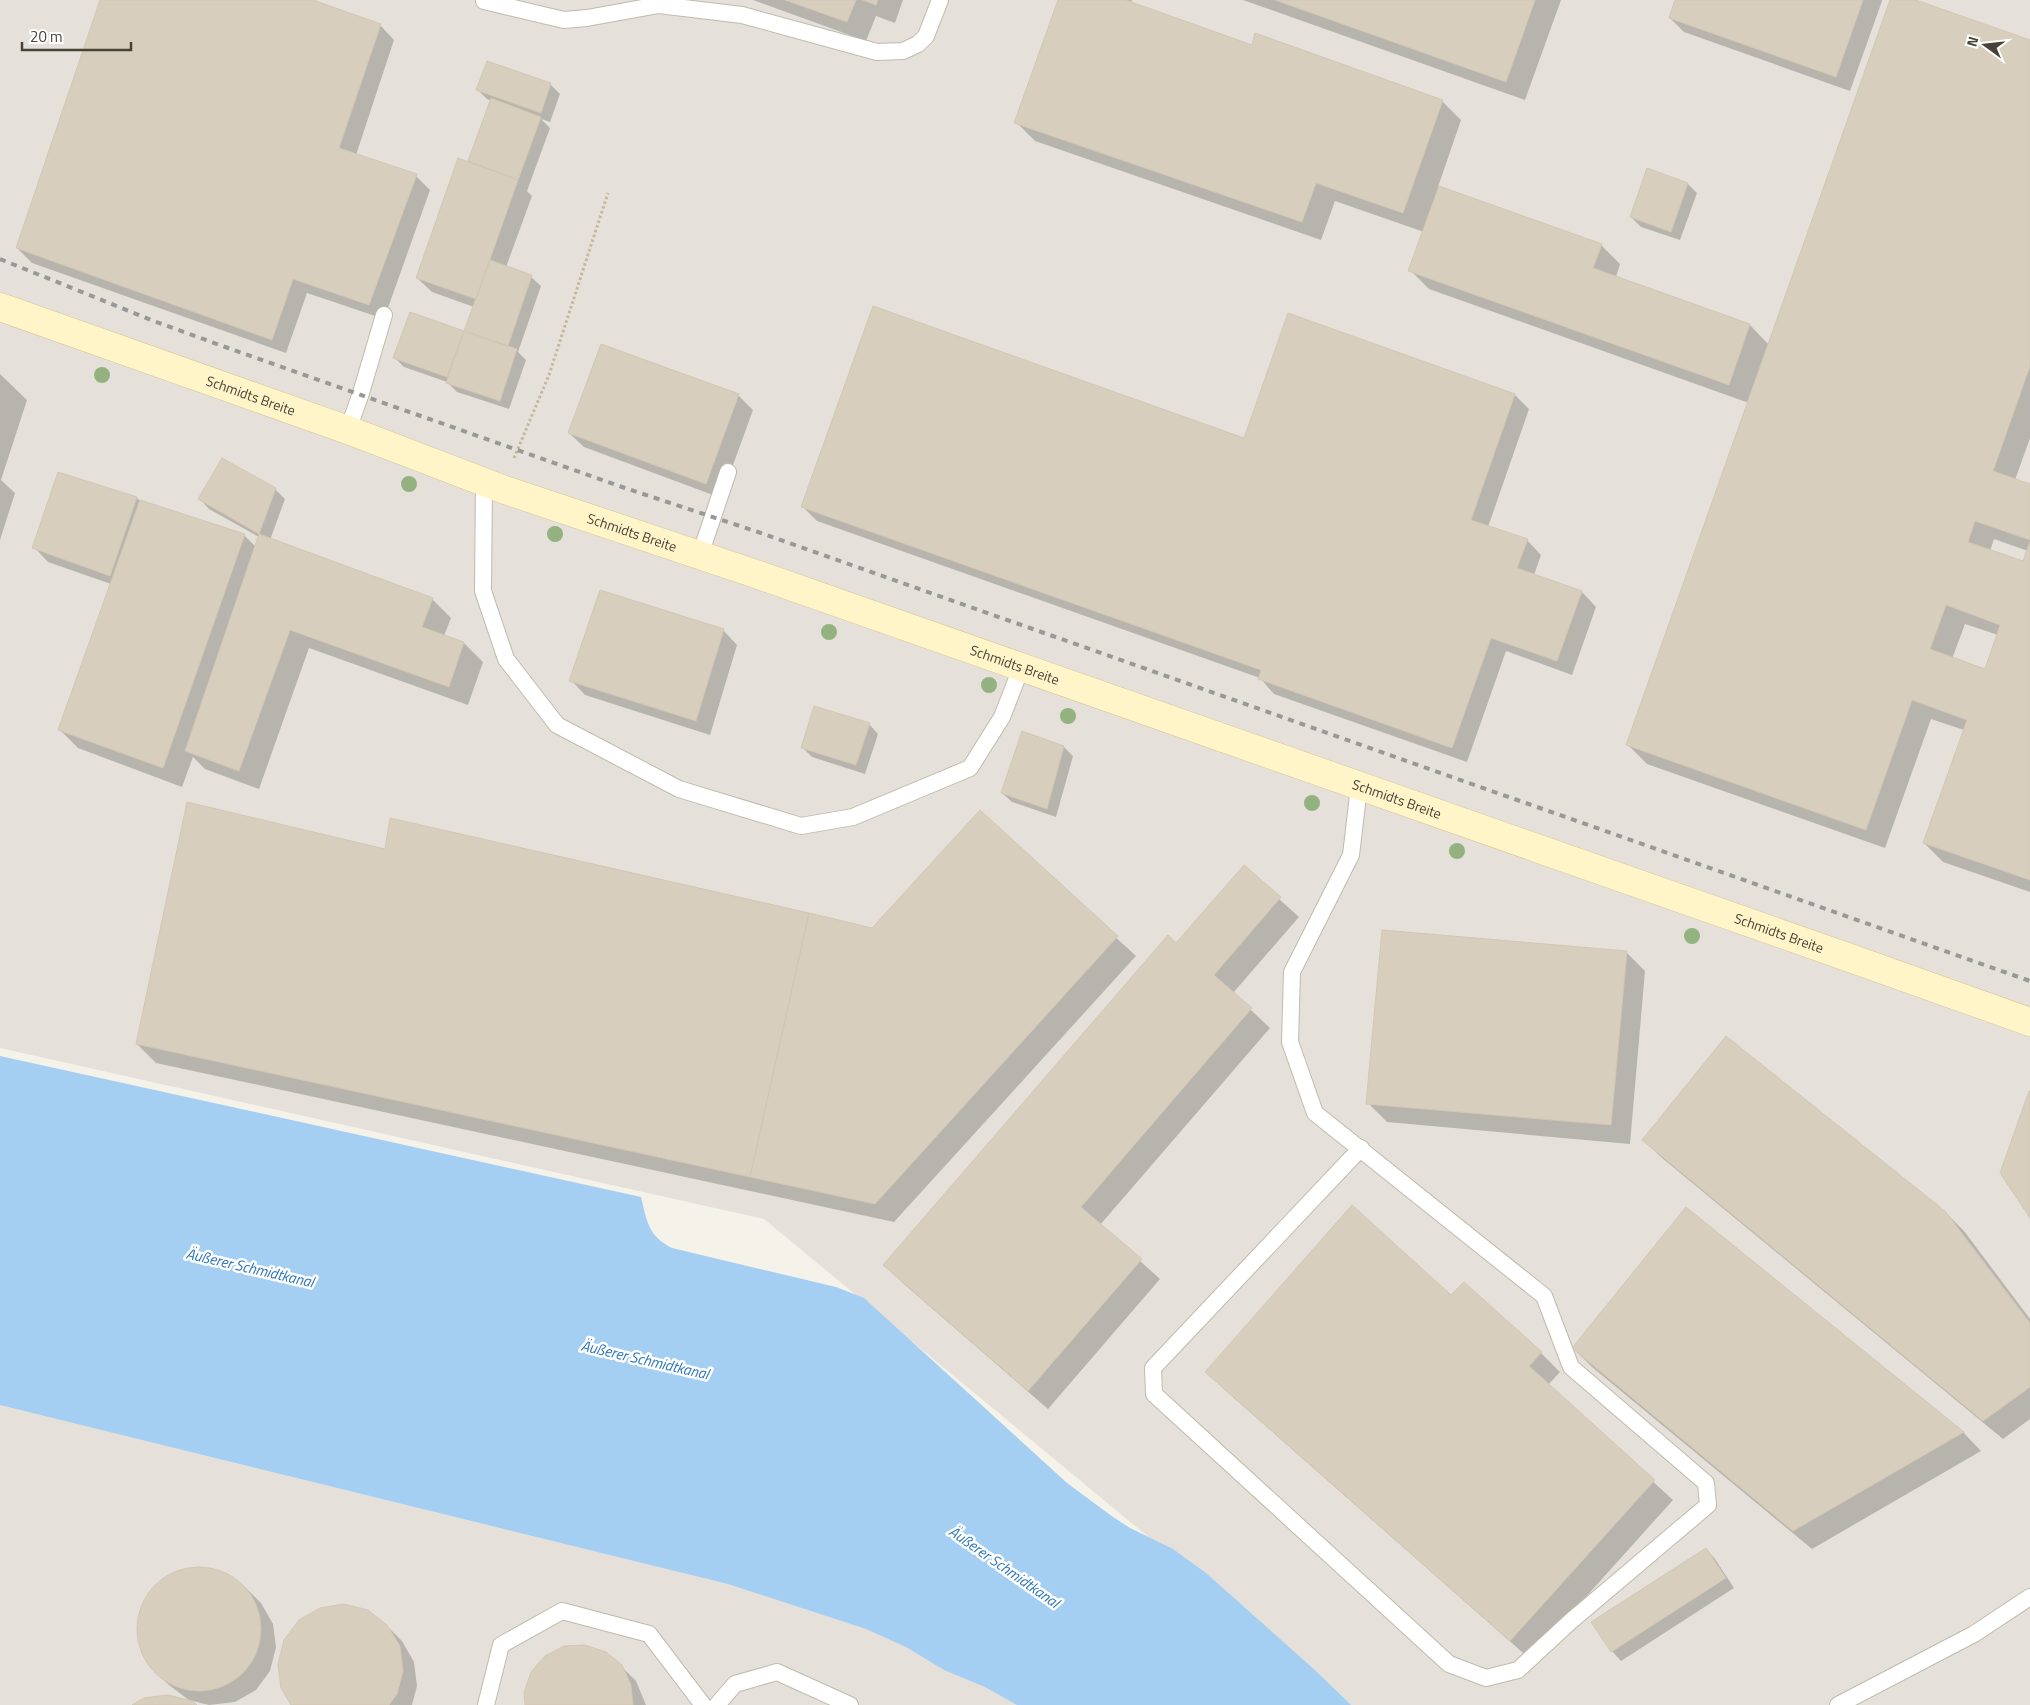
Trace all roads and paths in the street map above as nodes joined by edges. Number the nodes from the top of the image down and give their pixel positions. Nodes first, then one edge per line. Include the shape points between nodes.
1 (940, 0) edge
2 (484, 1) edge
3 (608, 194) dead end
4 (0, 307) edge
5 (384, 315) dead end
6 (348, 430) junction
7 (728, 472) dead end
8 (495, 486) junction
9 (700, 555) junction
10 (1021, 668) junction
11 (1360, 787) junction
12 (2030, 1022) edge
13 (1361, 1148) junction
14 (2030, 1597) edge
15 (486, 1705) edge
16 (703, 1705) edge
17 (717, 1705) edge
18 (850, 1705) edge
19 (1838, 1705) edge

1 - 2 lane via 926,36 918,44 904,51 877,52 742,15 696,9 659,5 564,20
3 - 8 path via 549,375 517,448
4 - 6 main road, Schmidts Breite
5 - 6 lane
6 - 8 main road, Schmidts Breite
7 - 9 lane
8 - 9 main road, Schmidts Breite
8 - 10 lane via 483,590 506,659 557,725 680,789 802,826 853,817 970,768 1002,717
9 - 10 main road, Schmidts Breite
10 - 11 main road, Schmidts Breite
11 - 12 main road, Schmidts Breite
11 - 13 lane via 1351,855 1292,972 1290,1042 1315,1113
13 - 13 lane via 1544,1296 1571,1368 1706,1483 1708,1505 1518,1670 1486,1678 1450,1664 1154,1394 1153,1368
14 - 19 lane via 1974,1634
15 - 16 lane via 501,1645 562,1611 649,1634
17 - 18 lane via 735,1684 777,1672

